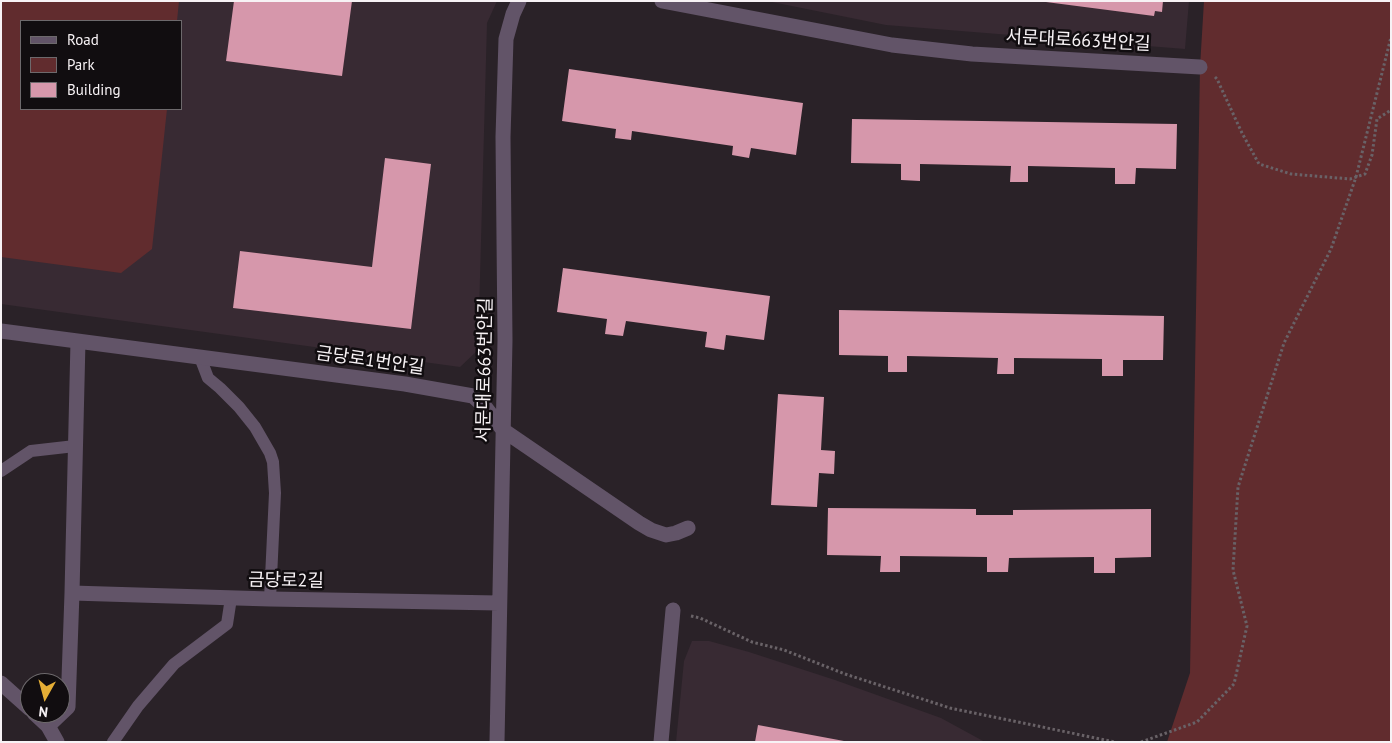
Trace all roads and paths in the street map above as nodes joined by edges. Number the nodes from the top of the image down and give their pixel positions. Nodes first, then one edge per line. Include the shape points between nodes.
1 (519, 1) edge
2 (662, 1) edge
3 (1391, 37) edge
4 (1200, 67) joint
5 (1391, 110) edge
6 (1356, 177) junction
7 (1, 331) edge
8 (78, 341) junction
9 (200, 357) junction
10 (503, 430) junction
11 (75, 446) junction
12 (1, 471) edge
13 (688, 528) dead end
14 (72, 594) junction
15 (230, 598) junction
16 (270, 599) junction
17 (499, 603) junction
18 (674, 610) joint
19 (1, 683) edge
20 (20, 700) edge
21 (45, 723) edge
22 (48, 726) junction
23 (57, 742) edge
24 (113, 742) edge
25 (497, 742) edge
26 (661, 742) edge
27 (1115, 742) edge
28 (1141, 742) edge

1 - 10 street, 서문대로663번안길 via 506,39
2 - 4 street, 서문대로663번안길 via 892,45 972,54
3 - 6 path
4 - 6 path via 1217,78 1259,164 1292,174
5 - 6 path via 1377,119 1372,154 1365,174
6 - 28 path via 1331,249 1284,343 1238,487 1233,570 1247,626 1234,684 1198,722
7 - 8 street, 금당로1번안길
8 - 9 street, 금당로1번안길
8 - 11 street
9 - 10 street, 금당로1번안길 via 473,396
9 - 16 lane via 208,378 255,426 273,462 275,493
10 - 13 street, 금당로1번안길 via 651,530 666,535
10 - 17 street, 서문대로663번안길
11 - 12 lane via 31,451
11 - 14 street
14 - 15 street, 금당로2길
14 - 22 street via 68,707
15 - 16 street, 금당로2길
15 - 24 lane via 227,624 174,664
16 - 17 street, 금당로2길
17 - 25 street, 서문대로663번안길
18 - 26 street
18 - 27 path via 752,642 784,650 844,674 950,708
19 - 20 street
21 - 22 street
22 - 23 street

